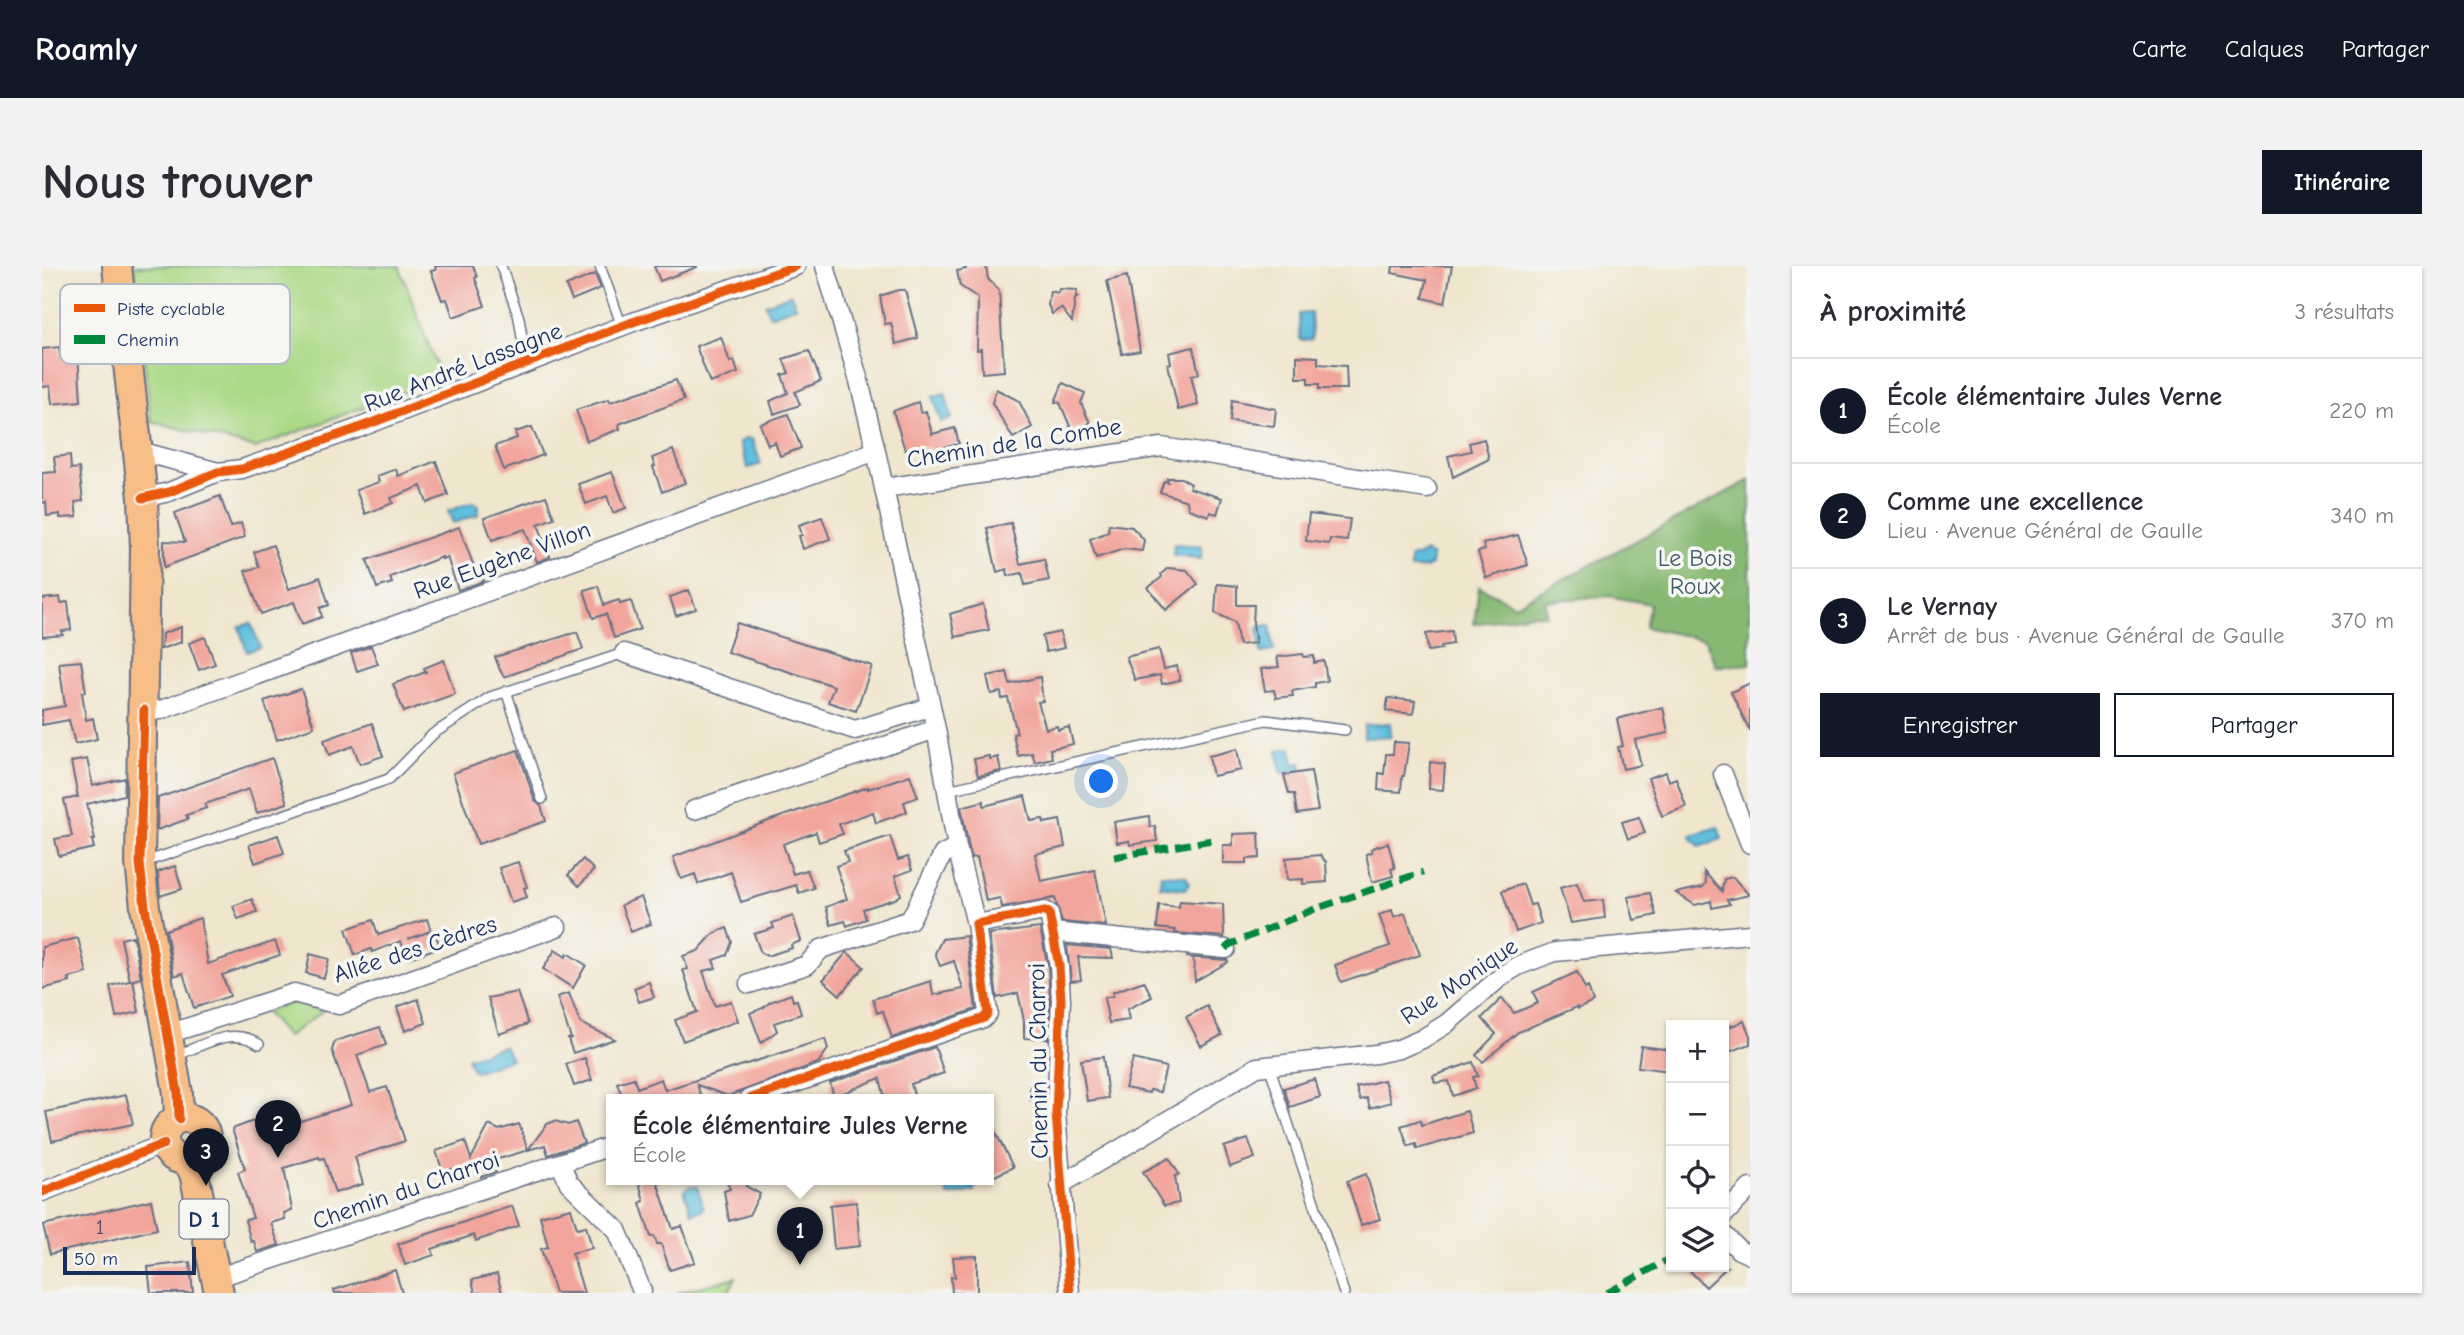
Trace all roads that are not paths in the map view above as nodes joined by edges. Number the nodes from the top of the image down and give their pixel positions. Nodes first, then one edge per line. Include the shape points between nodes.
1 (117, 266) edge
2 (501, 266) edge
3 (600, 266) edge
4 (796, 266) edge
5 (825, 266) edge
6 (119, 284) edge
7 (622, 326) junction
8 (526, 363) junction
9 (129, 364) edge
10 (139, 451) junction
11 (876, 452) junction
12 (218, 472) junction
13 (884, 488) junction
14 (1427, 489) dead end
15 (144, 498) junction
16 (624, 653) joint
17 (506, 691) junction
18 (930, 707) junction
19 (144, 710) junction
20 (936, 729) junction
21 (1345, 730) dead end
22 (1723, 774) dead end
23 (947, 790) junction
24 (542, 799) dead end
25 (694, 810) dead end
26 (1750, 844) edge
27 (957, 847) junction
28 (140, 863) junction
29 (976, 924) junction
30 (557, 927) dead end
31 (1052, 932) junction
32 (1750, 934) edge
33 (1226, 949) dead end
34 (749, 984) dead end
35 (259, 1044) dead end
36 (170, 1045) junction
37 (1269, 1065) junction
38 (763, 1094) edge
39 (178, 1119) junction
40 (164, 1144) junction
41 (606, 1148) edge
42 (187, 1160) junction
43 (561, 1163) junction
44 (1060, 1185) junction
45 (1750, 1188) edge
46 (42, 1192) edge
47 (1729, 1209) edge
48 (1729, 1240) edge
49 (1750, 1255) edge
50 (218, 1286) edge
51 (642, 1291) dead end
52 (1070, 1293) edge
53 (1344, 1293) edge

1 - 6 main road
2 - 8 lane via 519,318
3 - 7 lane
4 - 7 street, Rue André Lassagne
5 - 11 street
7 - 8 street, Rue André Lassagne
8 - 12 street, Rue André Lassagne via 242,469
9 - 10 main road
10 - 12 street, Rue André Lassagne
10 - 15 main road
11 - 13 street
11 - 19 street, Rue Eugène Villon via 161,710
12 - 15 street, Rue André Lassagne
13 - 14 street, Chemin de la Combe via 1161,447
13 - 18 street, Chemin de la Combe
15 - 19 main road
16 - 17 lane
16 - 18 street via 855,730
17 - 24 lane
17 - 28 lane via 489,696 433,734 389,779
18 - 20 street, Chemin de la Combe
19 - 28 main road
20 - 23 street, Chemin de la Combe
20 - 25 street
21 - 23 lane via 1266,720
22 - 26 street
23 - 27 street, Chemin de la Combe
27 - 29 street, Chemin de la Combe
27 - 34 street via 943,855 910,920 821,949 807,965
28 - 36 main road
29 - 31 street, Chemin du Charroi via 1041,910 1049,913
29 - 38 street, Chemin du Charroi via 985,1018
30 - 36 street, Allée des Cèdres via 339,1004 295,993
31 - 33 street
31 - 44 street, Chemin du Charroi via 1061,1000 1056,1113
32 - 37 street, Rue Monique via 1555,952 1503,975 1446,1024 1399,1049
35 - 36 lane via 248,1037 227,1036
36 - 39 main road
37 - 44 street, Rue Monique via 1257,1067
37 - 53 lane
39 - 40 main road via 167,1127
39 - 42 main road via 199,1123 206,1135 200,1155
40 - 42 main road via 174,1158
40 - 46 street
41 - 43 street, Chemin du Charroi
42 - 50 main road, D 1 via 194,1173
43 - 50 street, Chemin du Charroi
43 - 51 street via 569,1183 617,1230
44 - 52 street, Chemin du Charroi
45 - 47 street
48 - 49 street

